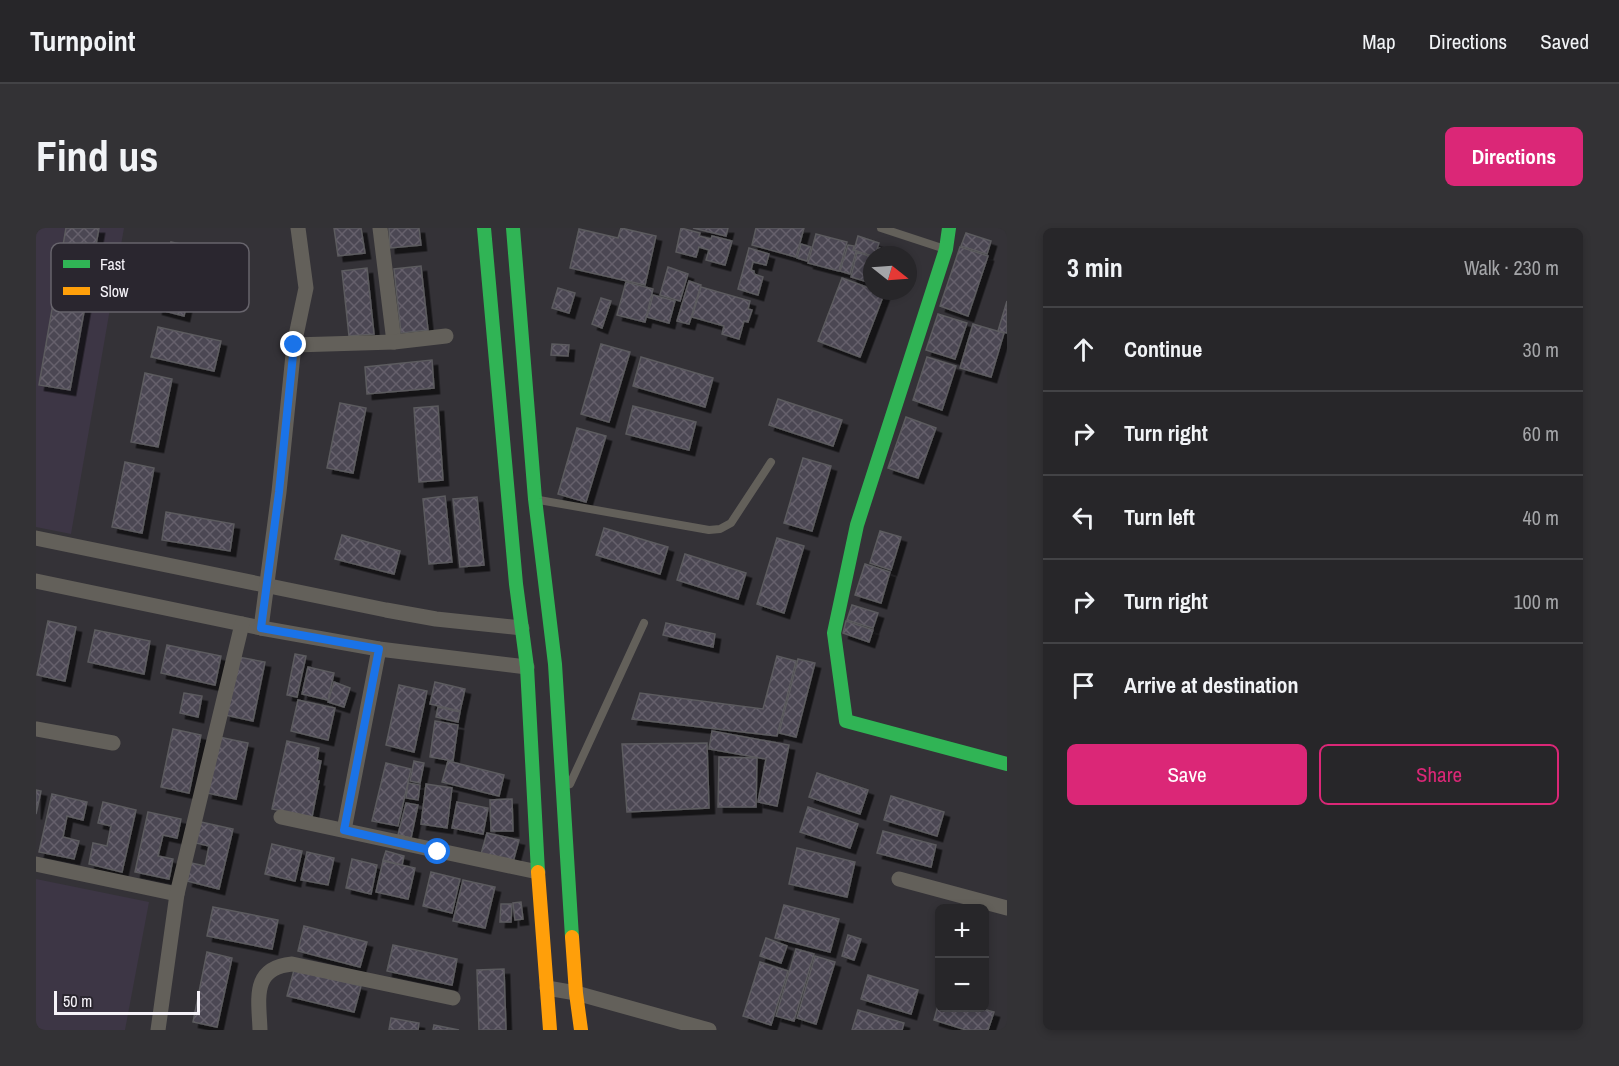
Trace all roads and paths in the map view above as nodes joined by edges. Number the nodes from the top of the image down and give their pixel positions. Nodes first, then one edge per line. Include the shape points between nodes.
1 (298, 228) edge
2 (380, 228) edge
3 (484, 228) edge
4 (513, 228) edge
5 (881, 228) edge
6 (949, 228) edge
7 (946, 249) junction
8 (446, 336) dead end
9 (394, 342) junction
10 (294, 345) junction
11 (771, 462) dead end
12 (535, 499) junction
13 (36, 538) edge
14 (36, 582) edge
15 (267, 586) junction
16 (644, 623) dead end
17 (242, 624) junction
18 (261, 628) junction
19 (522, 628) junction
20 (379, 649) junction
21 (527, 667) junction
22 (36, 729) edge
23 (113, 743) dead end
24 (1007, 764) edge
25 (564, 797) junction
26 (281, 817) dead end
27 (344, 830) junction
28 (36, 864) edge
29 (538, 872) junction
30 (899, 879) dead end
31 (177, 894) junction
32 (1007, 908) edge
33 (547, 988) junction
34 (576, 993) junction
35 (453, 998) dead end
36 (158, 1030) edge
37 (260, 1030) edge
38 (550, 1030) edge
39 (580, 1030) edge
40 (709, 1030) edge

1 - 10 street via 306,288
2 - 9 street
3 - 19 main road
4 - 12 main road
5 - 7 lane
6 - 7 main road
7 - 24 main road via 857,525 834,633 846,721
8 - 9 street
9 - 10 street
10 - 15 street
11 - 12 lane via 730,522 720,529
12 - 25 main road via 555,664
13 - 15 street
14 - 17 street
15 - 18 street
15 - 19 street via 436,619
16 - 25 lane
17 - 18 street
17 - 31 street
18 - 20 street
19 - 21 main road
20 - 21 street
20 - 27 street
21 - 29 main road
22 - 23 street
25 - 34 main road
26 - 27 street
27 - 29 street
28 - 31 street
29 - 33 main road
30 - 32 street
31 - 36 street
33 - 34 street
33 - 38 main road
34 - 39 main road
34 - 40 street
35 - 37 street via 292,964 279,965 266,974 259,987

